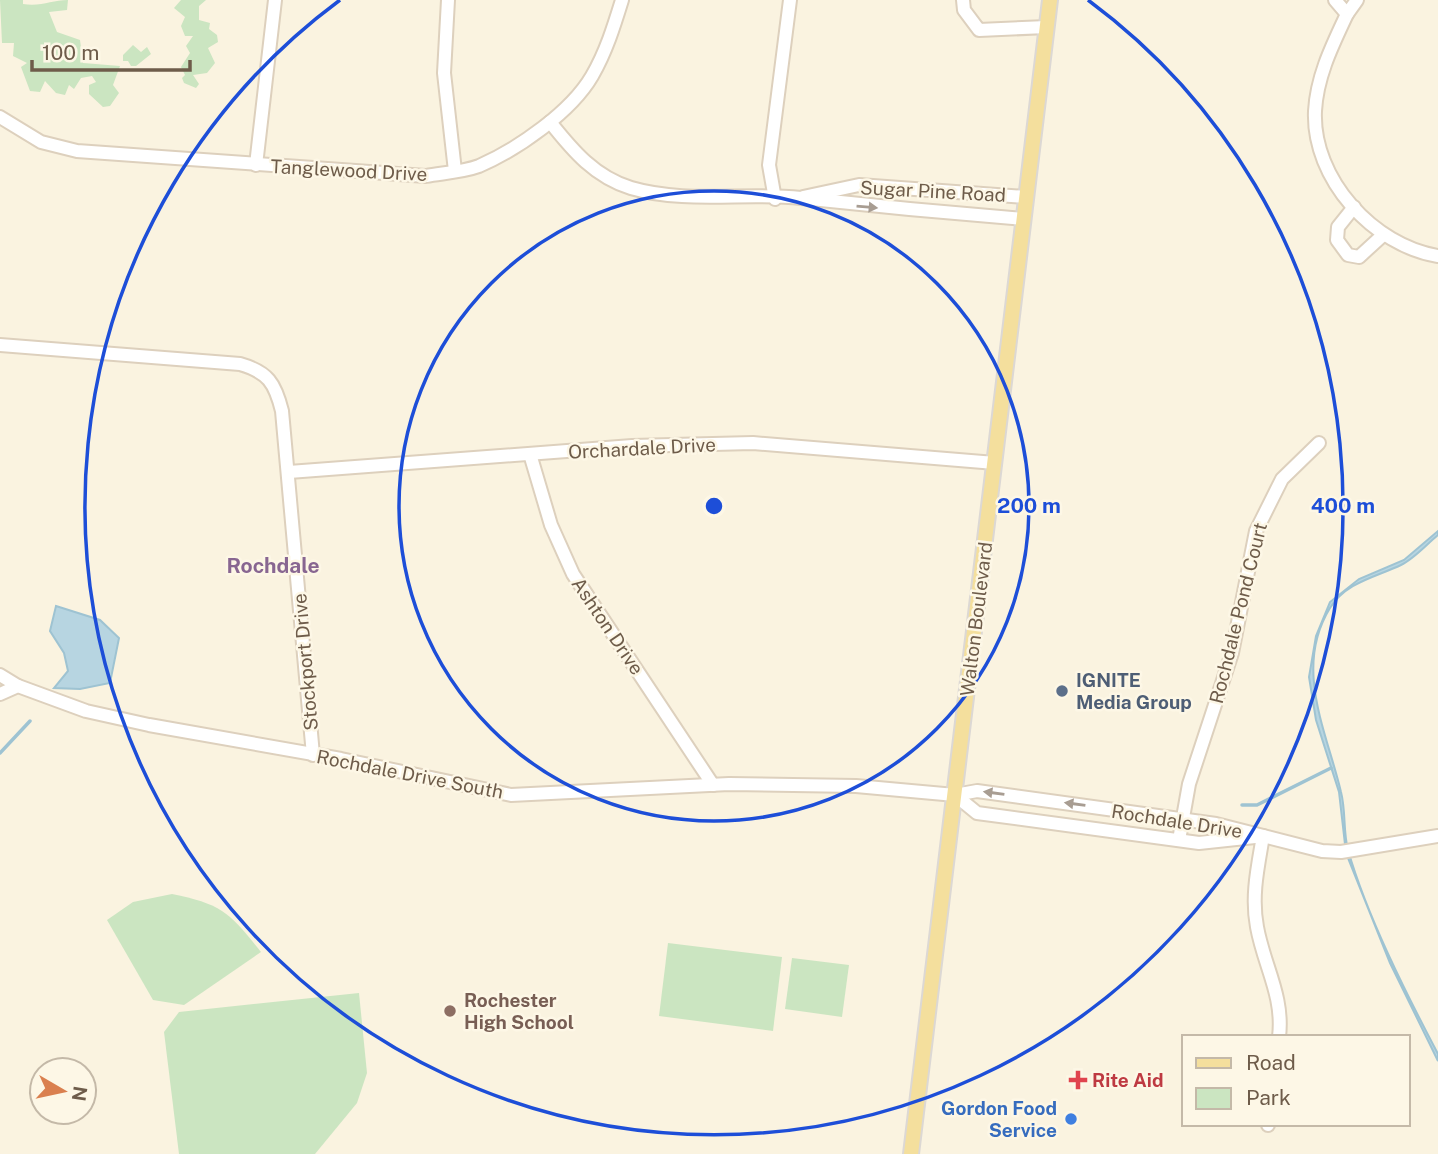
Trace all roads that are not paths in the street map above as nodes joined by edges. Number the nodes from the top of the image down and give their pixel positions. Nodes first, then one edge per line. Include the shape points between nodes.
1 (275, 0) edge
2 (448, 0) edge
3 (622, 0) edge
4 (790, 0) edge
5 (963, 0) edge
6 (1051, 0) edge
7 (1335, 0) edge
8 (1357, 0) edge
9 (1347, 14) junction
10 (1047, 27) junction
11 (0, 117) edge
12 (550, 122) junction
13 (256, 165) junction
14 (455, 171) junction
15 (1026, 197) junction
16 (799, 198) junction
17 (775, 199) junction
18 (1354, 207) junction
19 (1023, 219) junction
20 (1383, 235) junction
21 (1438, 256) edge
22 (0, 345) edge
23 (1319, 443) dead end
24 (530, 454) junction
25 (995, 463) junction
26 (289, 472) junction
27 (0, 675) edge
28 (18, 687) junction
29 (0, 694) edge
30 (313, 755) junction
31 (713, 785) junction
32 (955, 795) junction
33 (1182, 819) junction
34 (1263, 836) junction
35 (1438, 836) edge
36 (1179, 841) junction
37 (1279, 1035) edge
38 (911, 1154) edge

1 - 13 street
2 - 14 street via 444,73
3 - 12 street, Tanglewood Drive via 591,78
4 - 17 street via 769,165
5 - 10 street via 964,10 979,30
6 - 10 main road, Walton Boulevard
7 - 9 street
8 - 9 street
9 - 18 street via 1326,58 1315,114 1331,173
10 - 15 main road, Walton Boulevard
11 - 13 street, Tanglewood Drive via 40,142 77,151
12 - 14 street, Tanglewood Drive via 477,167
12 - 17 street, Sugar Pine Road via 577,156 601,175 631,188
13 - 14 street, Tanglewood Drive via 426,176
15 - 16 street, Sugar Pine Road via 859,185
15 - 19 main road, Walton Boulevard
16 - 17 street, Sugar Pine Road
16 -> 19 street, Sugar Pine Road
18 - 20 street
18 - 20 street via 1338,228 1337,240 1348,256 1359,257
19 - 25 main road, Walton Boulevard
20 - 21 street via 1399,245
22 - 26 street, Stockport Drive via 258,369 275,386
23 - 33 street, Rochdale Pond Court via 1282,479 1256,531 1232,653
24 - 25 street, Orchardale Drive via 753,443
24 - 26 street, Orchardale Drive
24 - 31 street, Ashton Drive via 551,525 573,574
25 - 32 main road, Walton Boulevard
26 - 30 street, Stockport Drive
27 - 28 street, Rochdale Drive South
28 - 29 street
28 - 30 street, Rochdale Drive South via 86,711
30 - 31 street, Rochdale Drive South via 510,795
31 - 32 street, Rochdale Drive South via 856,786
33 -> 32 street, Rochdale Drive via 977,791
32 - 36 street via 977,813
32 - 38 main road, Walton Boulevard
33 - 34 street, Rochdale Drive
33 - 36 street, Rochdale Pond Court
34 - 35 street, Rochdale Drive via 1341,852
34 - 36 street
34 - 37 street via 1253,905 1279,1001

